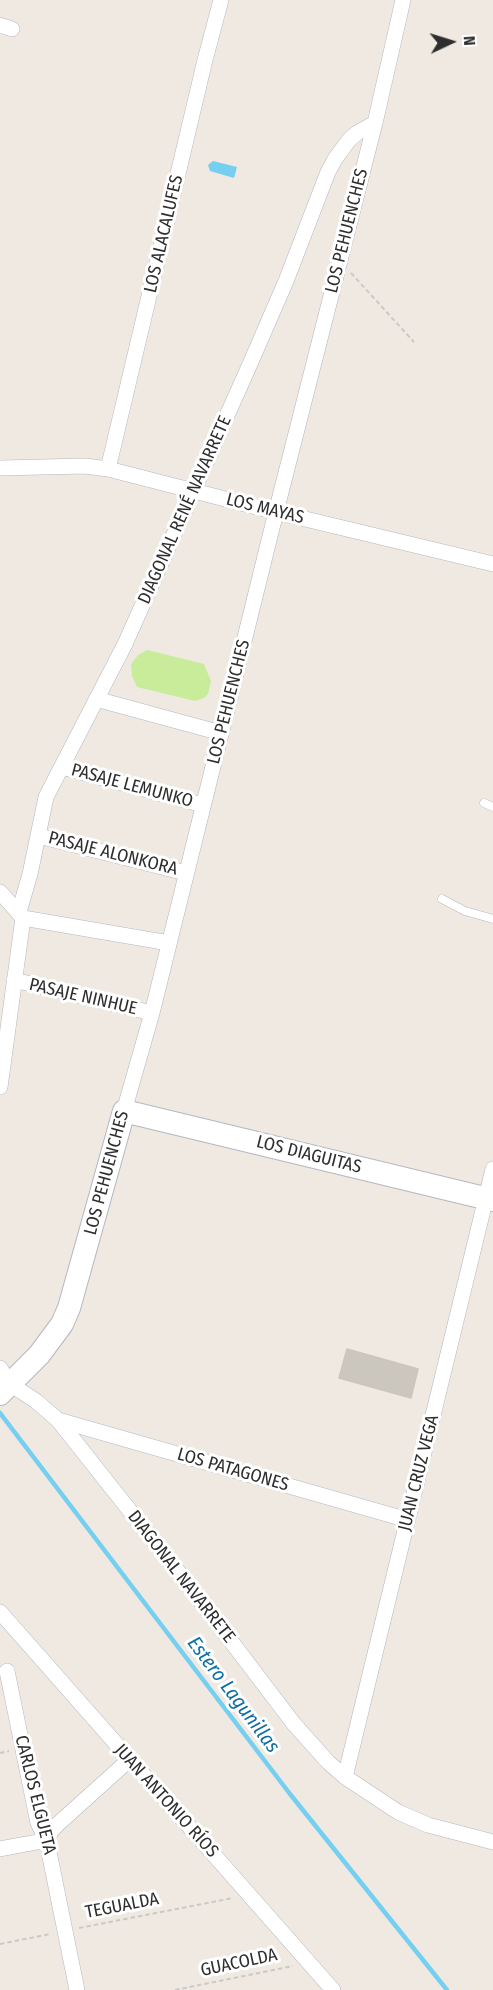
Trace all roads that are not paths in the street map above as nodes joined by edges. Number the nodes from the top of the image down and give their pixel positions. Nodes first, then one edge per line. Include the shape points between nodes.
1 (221, 0) edge
2 (403, 0) edge
3 (375, 123) junction
4 (0, 468) edge
5 (108, 469) junction
6 (192, 491) junction
7 (276, 512) junction
8 (493, 564) edge
9 (96, 699) junction
10 (221, 733) junction
11 (62, 767) junction
12 (484, 803) dead end
13 (203, 805) junction
14 (493, 807) edge
15 (39, 836) junction
16 (186, 873) junction
17 (0, 892) edge
18 (442, 899) dead end
19 (21, 915) junction
20 (493, 919) edge
21 (169, 943) junction
22 (14, 980) junction
23 (152, 1013) junction
24 (0, 1087) edge
25 (124, 1111) junction
26 (493, 1169) edge
27 (489, 1199) edge
28 (3, 1382) edge
29 (58, 1420) junction
30 (408, 1520) junction
31 (0, 1612) edge
32 (7, 1671) dead end
33 (129, 1760) junction
34 (345, 1777) junction
35 (49, 1837) junction
36 (493, 1842) edge
37 (0, 1849) edge
38 (77, 1990) edge
39 (333, 1990) edge

1 - 5 street, LOS ALACALUFES
2 - 3 street, LOS PEHUENCHES
3 - 6 street, DIAGONAL RENÉ NAVARRETE via 349,140 328,172 268,323
3 - 7 street, LOS PEHUENCHES
4 - 5 street, LOS MAYAS
5 - 6 street, LOS MAYAS
6 - 7 street, LOS MAYAS
6 - 9 street, DIAGONAL RENÉ NAVARRETE via 125,644
7 - 8 street, LOS MAYAS
7 - 10 street, LOS PEHUENCHES
9 - 10 street
9 - 11 street, DIAGONAL RENÉ NAVARRETE
10 - 13 street, LOS PEHUENCHES
11 - 13 street, PASAJE LEMUNKO
11 - 15 street, DIAGONAL RENÉ NAVARRETE via 46,797
12 - 14 lane
13 - 16 street, LOS PEHUENCHES
15 - 16 street, PASAJE ALONKORA
15 - 19 street, DIAGONAL RENÉ NAVARRETE
16 - 21 street, LOS PEHUENCHES
17 - 19 street
18 - 20 lane
19 - 21 street
19 - 22 street
21 - 23 street, LOS PEHUENCHES
22 - 23 street, PASAJE NINHUE
22 - 24 street
23 - 25 street, LOS PEHUENCHES
25 - 27 street, LOS DIAGUITAS
25 - 28 street, LOS PEHUENCHES via 62,1324 49,1342
26 - 27 street, JUAN CRUZ VEGA
27 - 30 street, JUAN CRUZ VEGA
28 - 29 street, DIAGONAL NAVARRETE via 36,1401
29 - 30 street, LOS PATAGONES
29 - 34 street, DIAGONAL NAVARRETE via 294,1724
30 - 34 street, JUAN CRUZ VEGA
31 - 33 street, JUAN ANTONIO RÍOS
32 - 35 street, CARLOS ELGUETA via 38,1823
33 - 35 street via 58,1823
33 - 39 street, JUAN ANTONIO RÍOS
34 - 36 street, DIAGONAL NAVARRETE via 398,1812 428,1825
35 - 37 street
35 - 38 street, CARLOS ELGUETA

